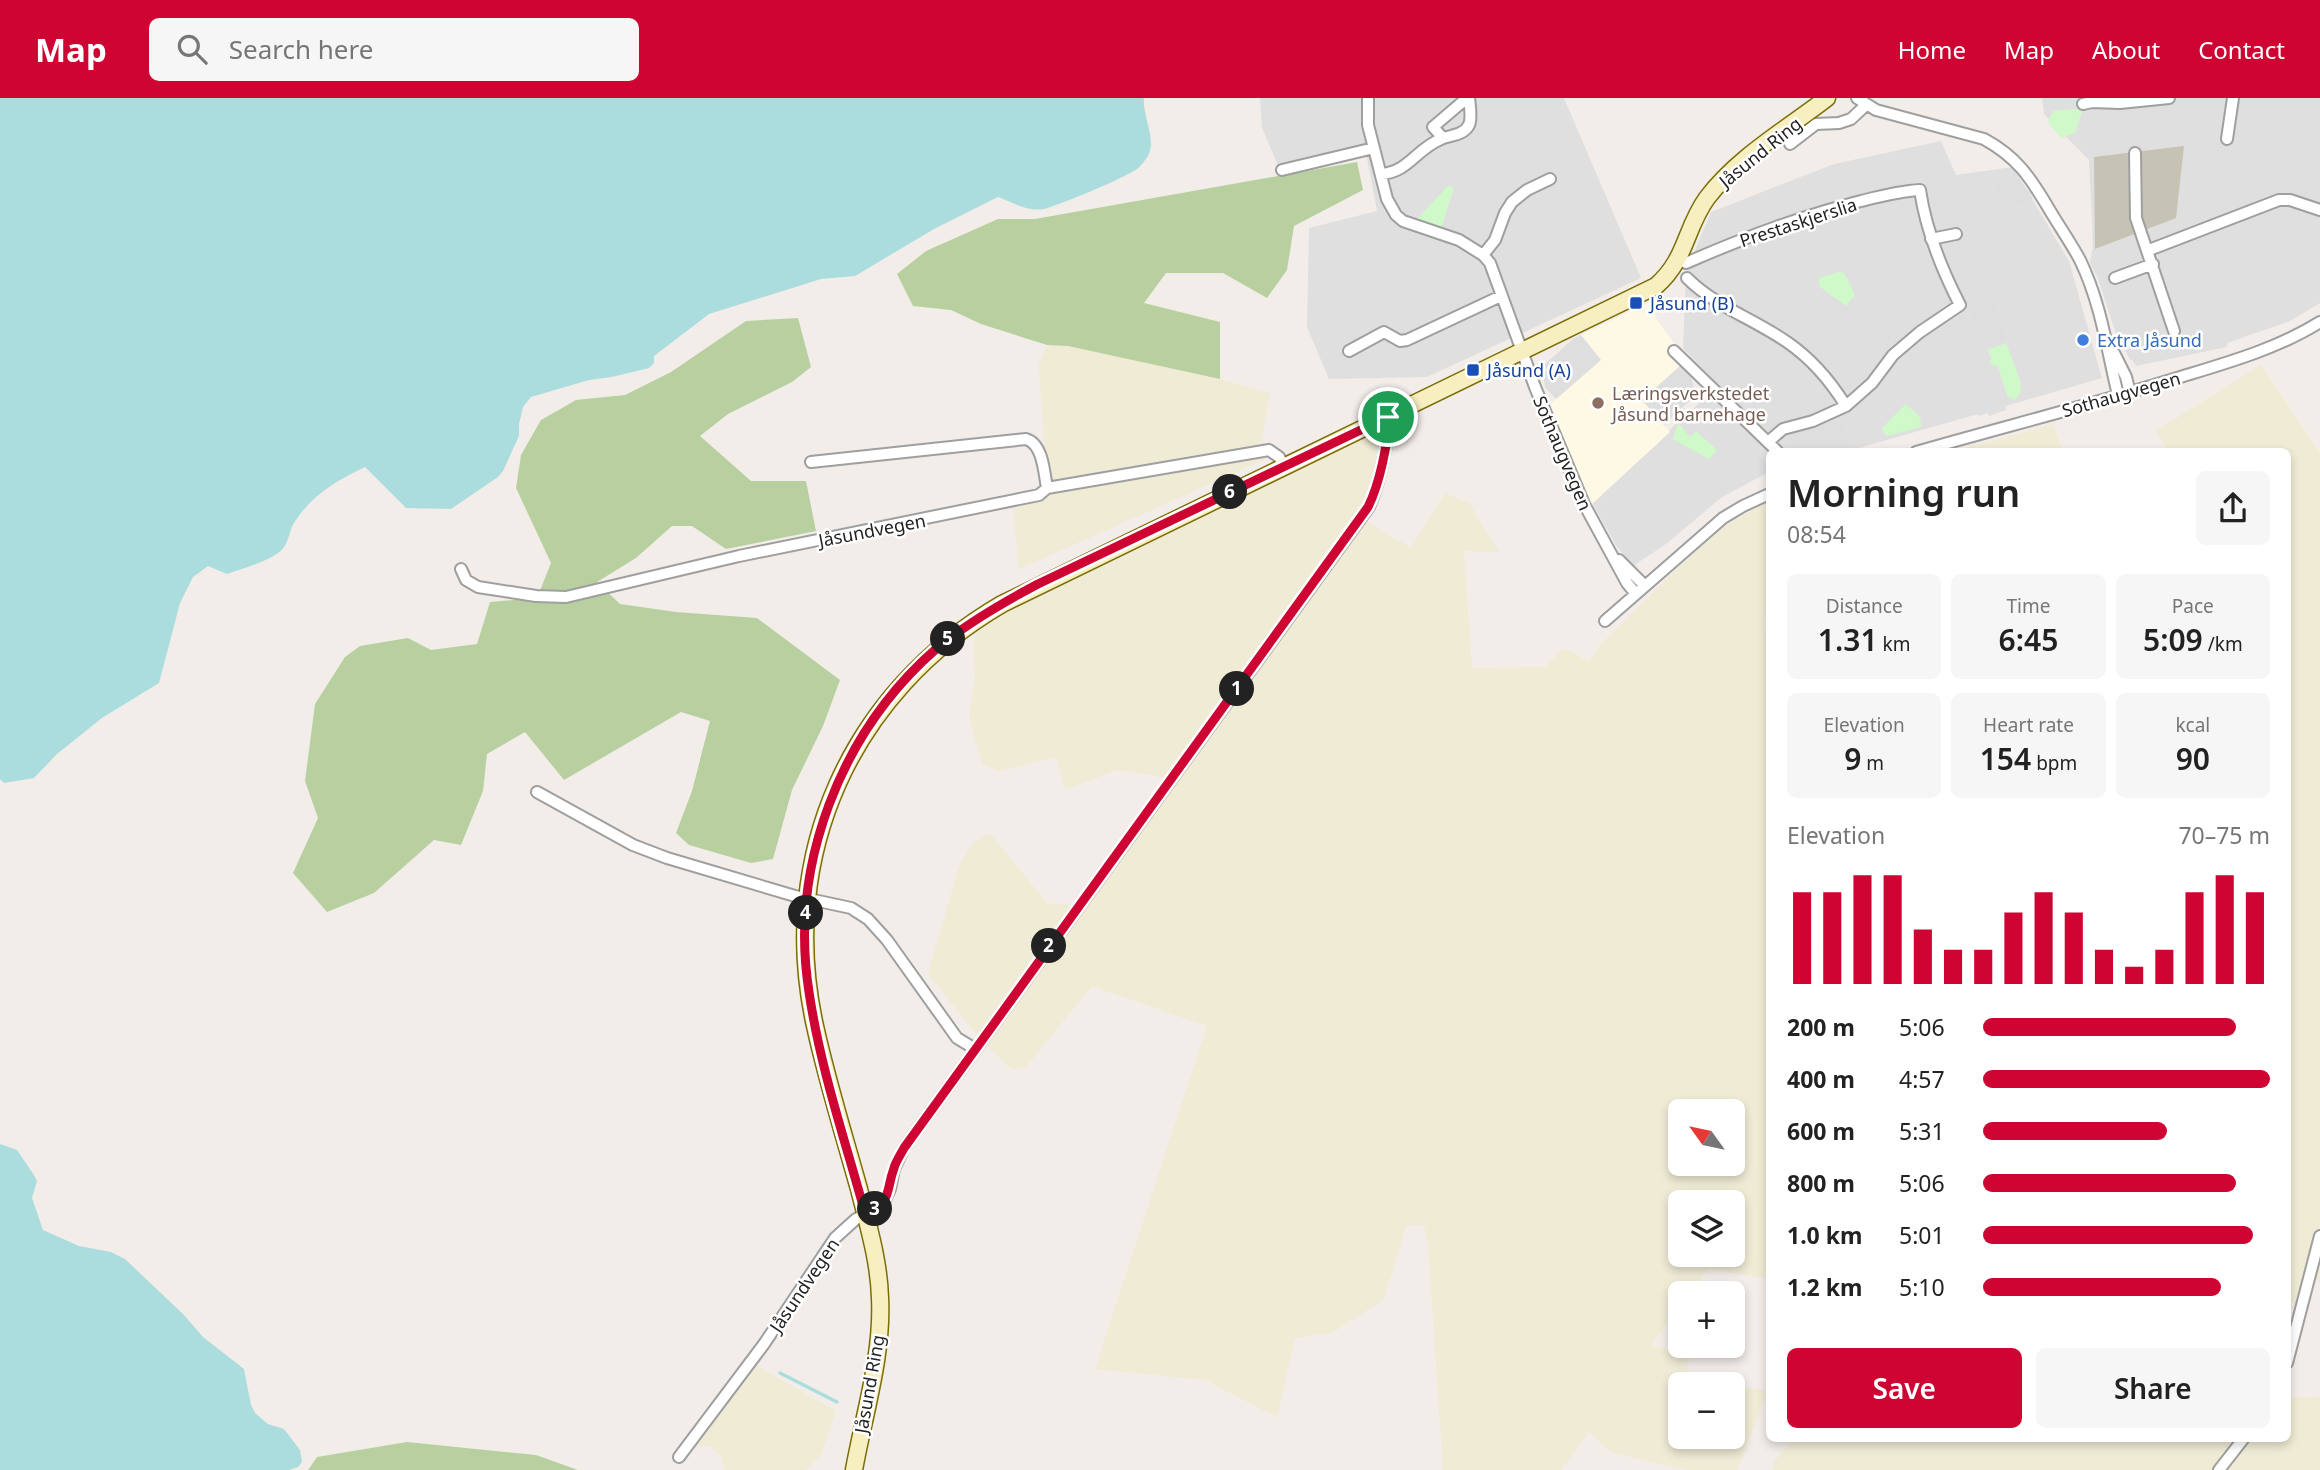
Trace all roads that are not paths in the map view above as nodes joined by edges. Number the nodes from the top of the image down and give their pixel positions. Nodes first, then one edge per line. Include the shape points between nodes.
1 (1368, 98) edge
2 (1468, 98) edge
3 (1827, 98) edge
4 (2169, 98) edge
5 (2234, 98) edge
6 (2131, 100) edge
7 (1862, 102) edge
8 (2083, 104) dead end
9 (1443, 138) junction
10 (2227, 139) dead end
11 (1790, 144) dead end
12 (1374, 148) junction
13 (2135, 153) dead end
14 (1282, 170) dead end
15 (1381, 174) junction
16 (1550, 179) dead end
17 (2320, 210) edge
18 (1956, 234) dead end
19 (1931, 239) junction
20 (2149, 250) junction
21 (1483, 255) junction
22 (1679, 260) junction
23 (2153, 264) junction
24 (1687, 278) dead end
25 (2115, 278) dead end
26 (1501, 296) junction
27 (2320, 322) edge
28 (2174, 331) dead end
29 (1349, 351) dead end
30 (1674, 351) dead end
31 (1522, 352) junction
32 (2124, 394) junction
33 (1846, 406) junction
34 (1388, 417) junction
35 (1769, 441) junction
36 (1775, 448) edge
37 (1930, 448) edge
38 (811, 462) dead end
39 (1284, 467) junction
40 (1047, 488) junction
41 (1766, 495) edge
42 (461, 569) dead end
43 (1641, 590) junction
44 (1605, 621) dead end
45 (537, 792) dead end
46 (807, 897) junction
47 (975, 1049) junction
48 (865, 1213) junction
49 (2320, 1236) edge
50 (2291, 1348) edge
51 (2241, 1442) edge
52 (679, 1457) dead end
53 (854, 1470) edge
54 (2219, 1470) edge

1 - 12 street
2 - 9 street via 1468,127
2 - 9 street via 1433,127
3 - 22 main road, Jåsund Ring via 1723,179 1699,212
4 - 6 street
5 - 10 street
6 - 8 street
7 - 11 street via 1851,119 1816,124
7 - 32 street via 1876,110 1969,133 2016,160 2080,260
9 - 15 street via 1399,171
12 - 14 street
12 - 15 street
13 - 20 street via 2136,218
15 - 21 street via 1387,199 1403,221 1451,237
16 - 21 street via 1512,202
17 - 20 street via 2279,200
18 - 19 street
19 - 22 street, Prestaskjerslia via 1920,190 1904,191 1763,230 1686,263
19 - 33 street via 1960,305 1893,355 1872,383
20 - 23 street
21 - 26 street, Sothaugvegen via 1493,268
22 - 31 main road, Jåsund Ring via 1651,290
23 - 25 street
23 - 28 street
24 - 33 street via 1704,294 1796,348
26 - 29 street via 1407,340 1384,332
26 - 31 street, Sothaugvegen
27 - 32 street, Sothaugvegen via 2231,362
30 - 35 street
31 - 34 main road, Jåsund Ring
31 - 43 street, Sothaugvegen via 1584,504 1627,583
32 - 37 street, Sothaugvegen
33 - 35 street via 1783,429
34 - 39 main road, Jåsund Ring
34 - 47 street, Jåsundvegen via 1368,507
35 - 36 street
38 - 40 street via 1026,439 1038,447
39 - 40 street, Jåsundvegen via 1269,450
39 - 46 main road, Jåsund Ring via 1020,594 967,625 929,656 887,700 843,771 821,828
40 - 42 street, Jåsundvegen via 1039,495 738,556 566,597 478,587 466,580
41 - 43 street via 1723,518
43 - 44 street
45 - 46 street via 632,845
46 - 47 street via 851,908 868,919 957,1038
46 - 48 main road, Jåsund Ring via 808,991
47 - 48 street, Jåsundvegen via 904,1148 883,1204
48 - 52 street, Jåsundvegen via 835,1238 764,1344
48 - 53 main road, Jåsund Ring via 880,1299 878,1348
49 - 50 street
51 - 54 street

